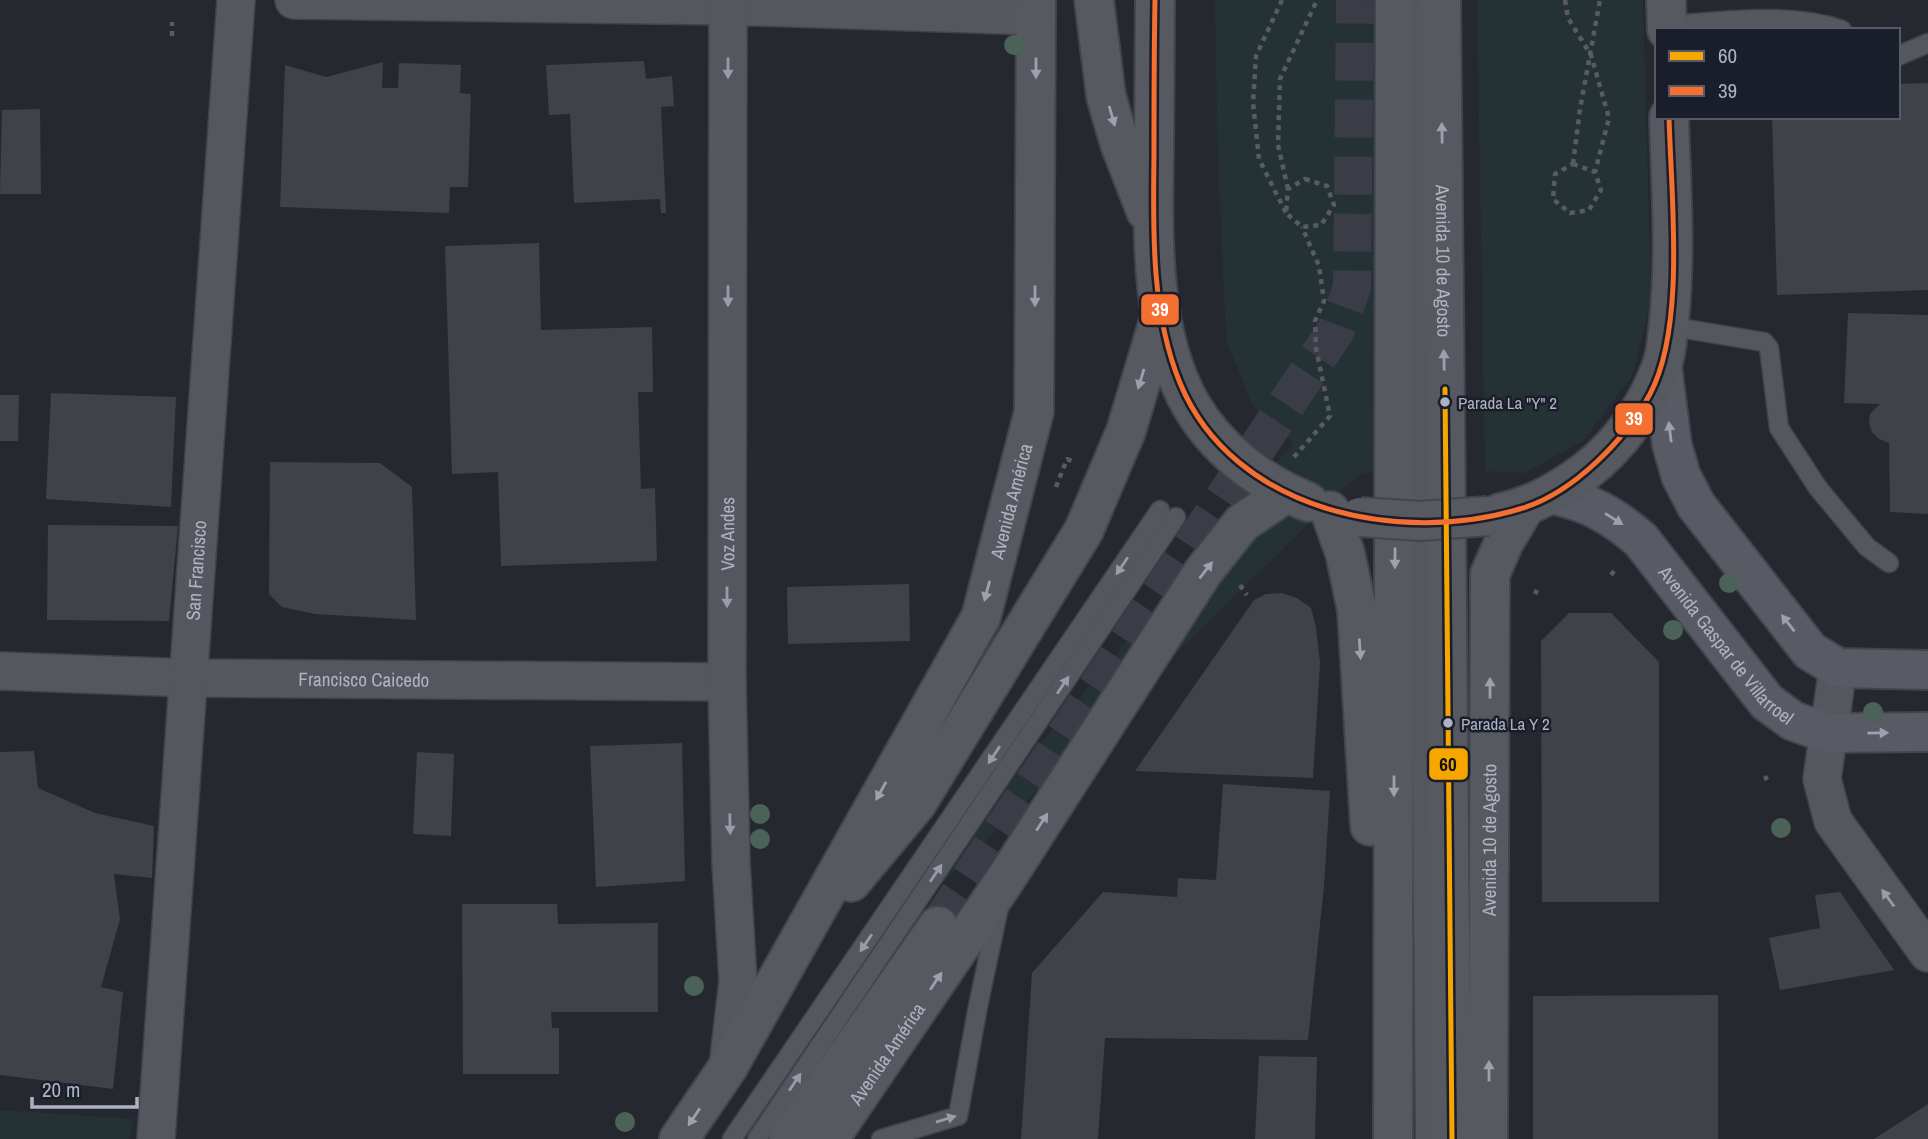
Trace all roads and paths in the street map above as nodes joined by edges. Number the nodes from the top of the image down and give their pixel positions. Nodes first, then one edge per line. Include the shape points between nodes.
1 (236, 0) edge
2 (294, 0) edge
3 (1094, 0) edge
4 (1155, 0) edge
5 (1282, 0) edge
6 (1317, 0) edge
7 (1395, 0) edge
8 (1415, 0) edge
9 (1441, 0) edge
10 (1565, 0) edge
11 (1600, 0) edge
12 (728, 3) edge
13 (1036, 8) edge
14 (1667, 18) edge
15 (172, 22) dead end
16 (1837, 28) edge
17 (172, 36) dead end
18 (1928, 43) edge
19 (1591, 55) junction
20 (1900, 55) edge
21 (1669, 119) edge
22 (1573, 163) junction
23 (1595, 172) junction
24 (1288, 189) junction
25 (1286, 213) junction
26 (1153, 229) junction
27 (1161, 314) junction
28 (1668, 326) junction
29 (1662, 366) junction
30 (1067, 459) dead end
31 (1286, 493) junction
32 (1053, 495) dead end
33 (1538, 501) junction
34 (1345, 514) junction
35 (1889, 563) dead end
36 (1240, 585) dead end
37 (1247, 595) dead end
38 (1838, 668) junction
39 (1928, 670) edge
40 (0, 671) edge
41 (189, 678) junction
42 (727, 682) junction
43 (1928, 732) edge
44 (1827, 733) junction
45 (1005, 880) junction
46 (938, 926) tunnel mouth
47 (791, 953) junction
48 (1928, 953) edge
49 (727, 1067) junction
50 (156, 1139) edge
51 (679, 1139) edge
52 (732, 1139) edge
53 (757, 1139) edge
54 (789, 1139) edge
55 (829, 1139) edge
56 (881, 1139) edge
57 (1371, 1139) edge
58 (1393, 1139) edge
59 (1425, 1139) edge
60 (1452, 1139) edge
61 (1489, 1139) edge

1 - 41 street, San Francisco
2 - 12 street
3 -> 26 main road via 1106,96
4 - 26 main road, Avenida 10 de Agosto
5 - 25 path via 1256,56 1253,103 1259,159
6 - 24 path via 1280,79 1278,145
7 -> 58 main road
8 - 59 lane
60 -> 9 main road, Avenida 10 de Agosto
10 - 19 path via 1568,18
11 - 19 path
12 - 13 street
12 -> 42 street, Voz Andes
13 -> 47 main road, Avenida América via 1034,412 981,617
14 - 16 lane via 1789,20
15 - 17 path
18 - 20 lane
19 - 22 path
19 - 23 path via 1609,118
21 - 28 main road, Avenida 10 de Agosto via 1673,274
22 - 23 path
22 - 23 path via 1555,174 1553,199 1570,213 1589,210 1601,190
24 - 25 path
24 - 25 path via 1305,179 1327,186 1334,205 1321,225 1302,228
26 - 27 main road, Avenida 10 de Agosto
27 - 31 main road, Avenida 10 de Agosto via 1180,382 1206,428 1246,467
27 -> 47 main road, Avenida América via 1126,430 1084,530 917,803
28 - 29 main road, Avenida 10 de Agosto
28 - 35 lane via 1764,342 1769,348 1784,439 1867,547
29 - 33 main road, Avenida 10 de Agosto via 1636,418 1617,442 1597,462
38 -> 29 main road via 1810,651 1696,505 1672,445
30 - 32 path
31 - 34 main road, Avenida 10 de Agosto
45 -> 31 main road, Avenida América via 1203,572 1242,523
33 - 34 main road, Avenida 10 de Agosto, bridge via 1488,516 1420,522
33 -> 44 main road, Avenida Gaspar de Villarroel via 1580,500 1619,521 1647,547 1767,702 1793,721
61 -> 33 main road, Avenida 10 de Agosto via 1490,574 1504,542
34 -> 57 main road via 1345,553 1357,610 1369,808
36 - 37 path
38 - 39 main road
38 - 44 street
40 - 41 street, Francisco Caicedo
41 - 42 street, Francisco Caicedo
41 - 50 street, San Francisco
42 -> 49 street, Voz Andes via 738,981
44 -> 43 main road, Avenida Gaspar de Villarroel
48 -> 44 street via 1833,821 1822,779
55 -> 45 main road, Avenida América
56 -> 45 lane via 958,1116
46 - 54 main road, Avenida América
47 - 49 main road, Avenida América
49 -> 51 main road, Avenida América
53 -> 52 lane via 1168,514

